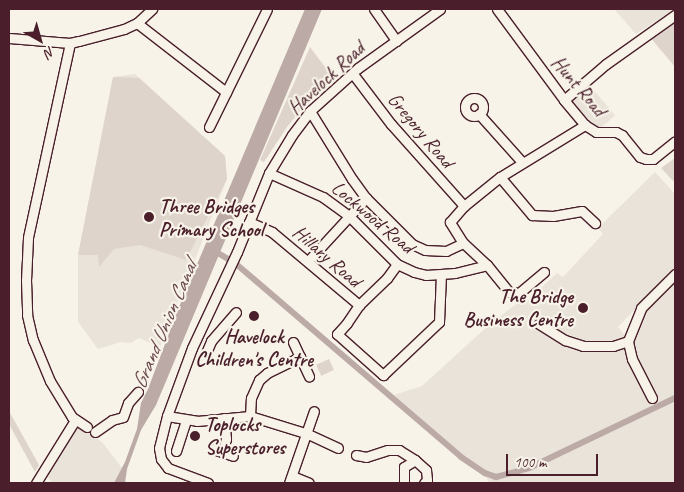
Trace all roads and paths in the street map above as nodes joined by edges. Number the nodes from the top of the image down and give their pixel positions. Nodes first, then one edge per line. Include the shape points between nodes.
1 (152, 9) edge
2 (267, 9) edge
3 (374, 9) edge
4 (440, 9) edge
5 (497, 9) edge
6 (675, 15) edge
7 (137, 23) junction
8 (9, 38) edge
9 (396, 40) junction
10 (70, 43) junction
11 (353, 74) junction
12 (226, 92) junction
13 (564, 100) junction
14 (310, 111) junction
15 (479, 114) dead end
16 (585, 125) junction
17 (209, 127) dead end
18 (675, 141) edge
19 (522, 162) junction
20 (269, 173) junction
21 (500, 177) junction
22 (366, 198) junction
23 (464, 206) junction
24 (349, 216) junction
25 (249, 222) junction
26 (595, 223) dead end
27 (466, 246) junction
28 (308, 261) junction
29 (397, 264) junction
30 (487, 265) junction
31 (544, 272) dead end
32 (441, 274) junction
33 (675, 274) edge
34 (359, 306) junction
35 (236, 312) dead end
36 (539, 324) dead end
37 (628, 341) junction
38 (293, 342) dead end
39 (192, 348) junction
40 (300, 357) junction
41 (309, 377) dead end
42 (138, 392) dead end
43 (650, 396) dead end
44 (314, 411) dead end
45 (167, 416) junction
46 (250, 416) junction
47 (224, 418) junction
48 (75, 420) junction
49 (186, 421) junction
50 (308, 434) junction
51 (338, 448) dead end
52 (212, 449) dead end
53 (402, 451) junction
54 (176, 452) dead end
55 (222, 452) junction
56 (356, 455) dead end
57 (233, 456) dead end
58 (415, 460) junction
59 (404, 466) junction
60 (291, 480) edge
61 (36, 483) edge
62 (208, 483) edge
63 (309, 483) edge
64 (404, 483) edge
65 (424, 483) edge

1 - 7 street
2 - 12 street
3 - 9 street
4 - 9 street, Havelock Road
5 - 13 street, Hunt Road
6 - 13 street via 606,64
7 - 10 street
7 - 12 street
8 - 10 street
9 - 11 street, Havelock Road
10 - 48 street via 28,238 26,280 27,315 36,350
11 - 14 street, Havelock Road
11 - 23 street, Gregory Road via 391,124
12 - 17 street
13 - 16 street, Hunt Road
14 - 20 street, Havelock Road
14 - 22 street
15 - 19 street
16 - 18 street, Hunt Road via 596,132 622,135 640,157 646,159 653,159
16 - 19 street
19 - 21 street
20 - 24 street, Lockwood Road via 314,191
20 - 25 street, Havelock Road
21 - 23 street
21 - 26 street via 532,215 553,216 582,211
22 - 24 street
22 - 27 street via 412,244 425,250 446,251
23 - 27 street via 450,222
24 - 28 street
24 - 29 street, Lockwood Road
25 - 28 street, Hillary Road via 272,232
25 - 39 street, Havelock Road
27 - 30 street
28 - 34 street, Hillary Road
29 - 32 street, Lockwood Road via 426,275
29 - 34 street, Hillary Road
30 - 31 street via 509,292 515,294
30 - 32 street, Lockwood Road
32 - 34 street via 439,322 385,374 337,334
33 - 37 street via 641,308
35 - 39 street via 211,341 204,357
36 - 37 street via 565,340 583,346 613,346
37 - 43 street via 632,359
38 - 40 street
39 - 45 street, Havelock Road
40 - 41 street
40 - 46 street via 266,373 259,380 251,398
42 - 48 street via 128,403 123,417 91,430
44 - 50 street
45 - 49 street
45 - 62 street, Havelock Road via 159,448 164,465
46 - 47 street
46 - 50 street
47 - 49 street
47 - 55 street via 226,439
48 - 61 street
49 - 54 street
50 - 51 street
50 - 60 street
52 - 55 street
53 - 56 street via 388,450 366,457
53 - 58 street
53 - 59 street
55 - 57 street
58 - 59 street
58 - 65 street via 426,470 427,480
59 - 64 street
60 - 63 street

